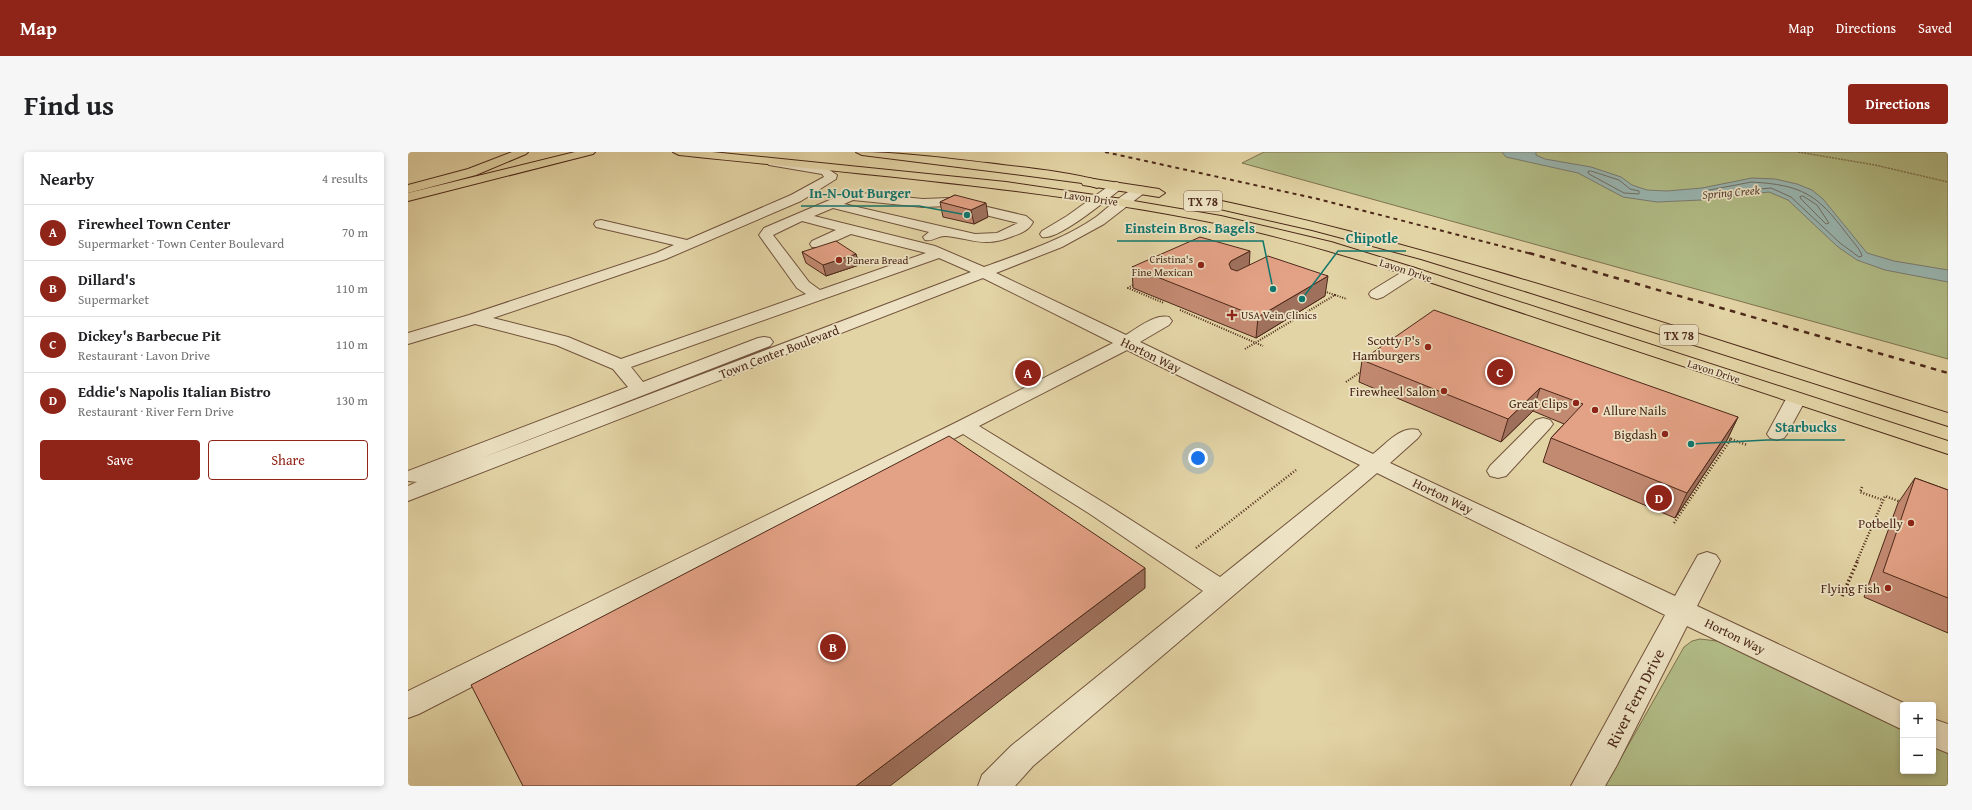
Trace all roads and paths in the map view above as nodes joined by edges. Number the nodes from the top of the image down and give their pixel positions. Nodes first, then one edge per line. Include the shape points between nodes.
1 (522, 152) edge
2 (589, 152) edge
3 (679, 152) edge
4 (862, 152) edge
5 (1798, 152) edge
6 (772, 157) edge
7 (1948, 182) edge
8 (1097, 184) junction
9 (1117, 186) junction
10 (408, 189) edge
11 (1140, 190) junction
12 (1171, 196) dead end
13 (408, 197) edge
14 (1100, 199) junction
15 (1194, 200) dead end
16 (923, 203) junction
17 (1122, 203) junction
18 (831, 204) junction
19 (891, 218) junction
20 (806, 219) junction
21 (600, 224) dead end
22 (942, 230) junction
23 (856, 231) junction
24 (687, 244) junction
25 (817, 244) dead end
26 (915, 246) junction
27 (940, 252) junction
28 (976, 269) junction
29 (1412, 272) junction
30 (1141, 281) edge
31 (1320, 291) edge
32 (815, 292) junction
33 (1377, 294) dead end
34 (1335, 295) junction
35 (1347, 299) dead end
36 (1177, 309) dead end
37 (1167, 313) joint
38 (475, 319) junction
39 (408, 339) edge
40 (1126, 343) junction
41 (1255, 343) junction
42 (1263, 346) dead end
43 (1245, 349) dead end
44 (620, 365) junction
45 (1366, 368) edge
46 (1346, 382) dead end
47 (639, 389) junction
48 (1796, 399) junction
49 (1948, 420) edge
50 (1543, 424) dead end
51 (964, 426) junction
52 (1948, 431) edge
53 (1411, 434) dead end
54 (1777, 434) dead end
55 (1724, 437) edge
56 (1731, 439) junction
57 (1747, 445) dead end
58 (1948, 448) edge
59 (1375, 464) junction
60 (1296, 470) dead end
61 (1498, 471) dead end
62 (408, 478) edge
63 (1862, 487) dead end
64 (408, 494) edge
65 (1883, 500) junction
66 (1906, 504) edge
67 (1674, 523) dead end
68 (1192, 551) dead end
69 (1707, 561) dead end
70 (1221, 590) junction
71 (1842, 596) dead end
72 (1680, 610) junction
73 (408, 705) edge
74 (1900, 716) edge
75 (1936, 733) edge
76 (1948, 739) edge
77 (994, 786) edge
78 (1588, 786) edge

1 - 10 main road via 472,172
2 - 13 main road
3 - 6 main road, Lavon Drive / TX 78
4 - 8 main road via 1037,173
5 - 7 path via 1875,165
6 - 8 main road, Lavon Drive / TX 78
6 - 14 main road, Lavon Drive / TX 78
6 - 24 street via 825,171 831,175 830,179 796,198
8 - 9 main road, Lavon Drive / TX 78
9 - 11 main road, Lavon Drive / TX 78
9 - 14 street, Town Center Boulevard
11 - 12 main road, Lavon Drive / TX 78
11 - 17 street, Town Center Boulevard
14 - 17 main road, Lavon Drive / TX 78
14 - 28 street, Town Center Boulevard via 1059,228
15 - 49 main road, Lavon Drive / TX 78 via 1274,216 1410,251
16 - 18 street via 851,196
16 - 19 street
16 - 22 street via 949,202 1026,222 1024,226 997,239 977,239
17 - 28 street, Town Center Boulevard via 1083,231 1057,244
17 - 29 main road, Lavon Drive / TX 78 via 1221,220 1326,245
18 - 19 street
18 - 20 street
19 - 22 street
19 - 23 street
20 - 23 street, Horton Way
20 - 32 street via 770,231 766,235 803,284
21 - 24 street
22 - 26 street
23 - 25 street
23 - 26 street, Horton Way
24 - 38 street via 661,256
26 - 27 street, Horton Way
27 - 28 street, Horton Way
27 - 32 street
28 - 40 street, Horton Way
28 - 47 street, Town Center Boulevard
28 - 64 street, Town Center Boulevard
29 - 33 street
29 - 48 main road, Lavon Drive / TX 78
30 - 37 path via 1128,288
31 - 34 path
32 - 44 street
34 - 35 path
34 - 41 path
36 - 41 path
37 - 40 street
38 - 39 street
38 - 44 street via 562,341
40 - 51 street
40 - 59 street, Horton Way
41 - 42 path
41 - 43 path
44 - 47 street
45 - 46 path
47 - 62 street, Town Center Boulevard
48 - 52 main road via 1803,393 1811,392 1834,395
48 - 54 street
48 - 58 main road, Lavon Drive / TX 78
50 - 61 street
51 - 70 street
51 - 73 street
53 - 59 street
55 - 56 path
56 - 57 path
56 - 67 path
59 - 70 street
59 - 72 street, Horton Way
60 - 68 path
63 - 65 path via 1860,492
65 - 66 path via 1885,496
65 - 71 path
69 - 72 street, River Fern Drive
70 - 77 street via 1022,756
72 - 74 street, Horton Way
72 - 78 street, River Fern Drive
75 - 76 street

